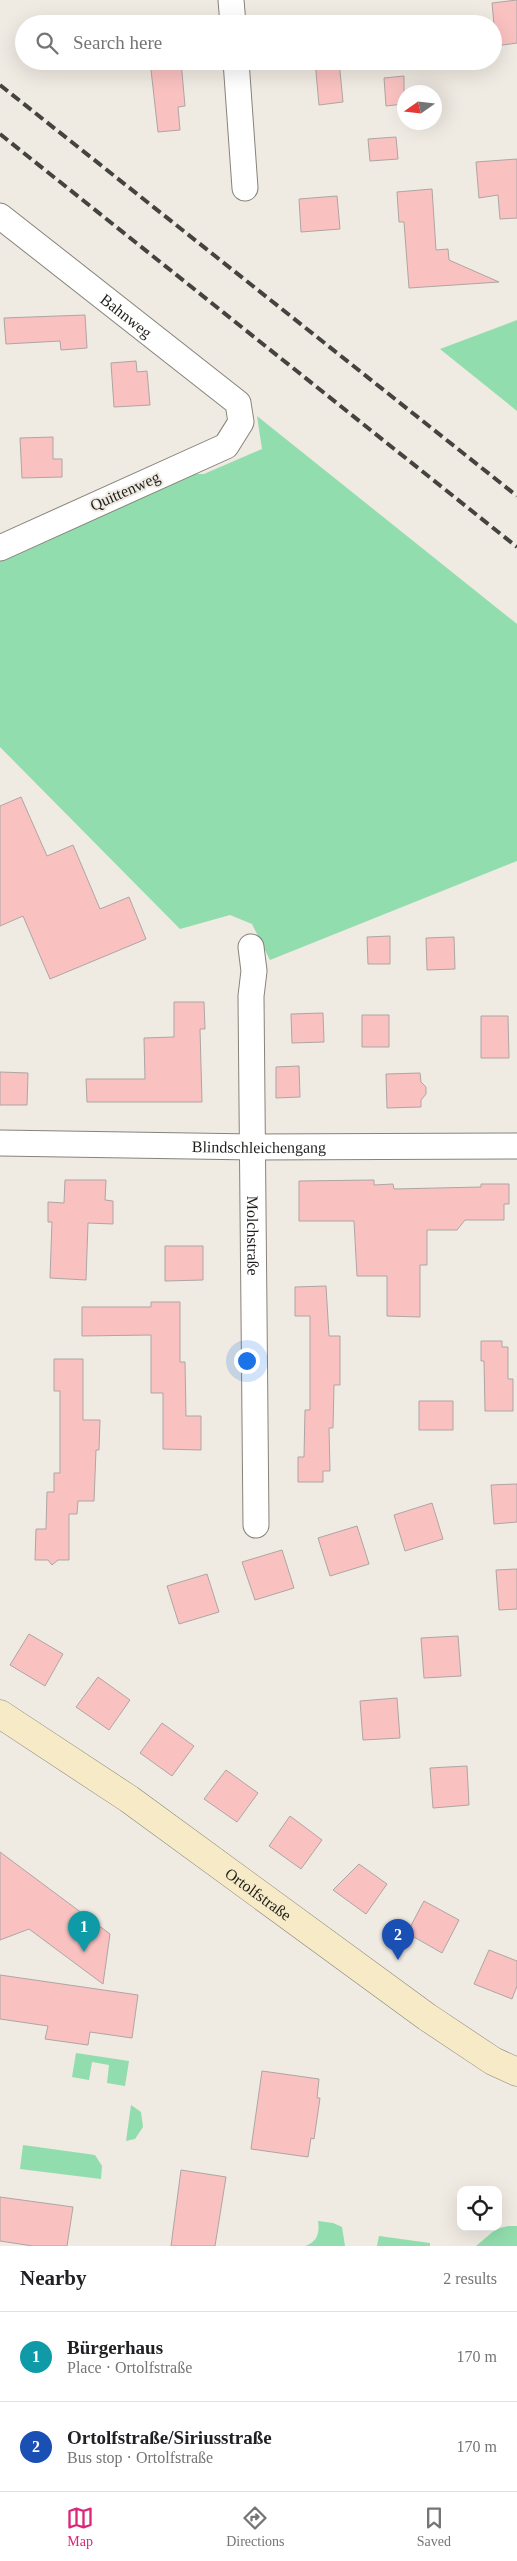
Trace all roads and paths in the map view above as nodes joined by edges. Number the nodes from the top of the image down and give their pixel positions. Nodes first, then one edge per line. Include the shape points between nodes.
1 (231, 0) edge
2 (232, 15) edge
3 (237, 70) edge
4 (245, 188) dead end
5 (0, 216) edge
6 (241, 422) joint
7 (0, 548) edge
8 (251, 947) dead end
9 (0, 1144) edge
10 (517, 1146) edge
11 (254, 1147) junction
12 (256, 1525) dead end
13 (0, 1714) edge
14 (517, 2072) edge

1 - 2 street
3 - 4 street
5 - 6 street, Bahnweg via 238,403
6 - 7 street, Quittenweg via 226,446
8 - 11 street, Molchstraße via 254,970 251,996
9 - 11 street, Blindschleichengang
10 - 11 street, Blindschleichengang
11 - 12 street, Molchstraße
13 - 14 street, Ortolfstraße via 129,1799 427,2017 494,2061

